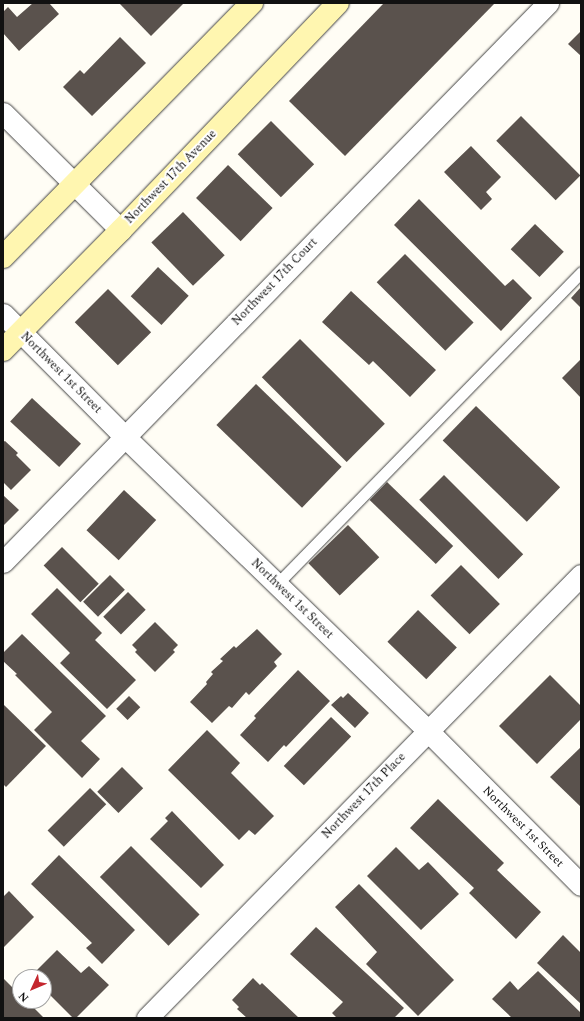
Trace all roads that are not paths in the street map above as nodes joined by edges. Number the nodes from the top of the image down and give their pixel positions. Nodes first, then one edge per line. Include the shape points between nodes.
1 (252, 3) edge
2 (338, 3) edge
3 (548, 3) edge
4 (3, 113) edge
5 (74, 184) junction
6 (121, 230) junction
7 (3, 257) edge
8 (581, 272) edge
9 (3, 314) edge
10 (21, 332) junction
11 (3, 350) edge
12 (125, 437) junction
13 (3, 562) edge
14 (581, 575) edge
15 (277, 584) junction
16 (428, 731) junction
17 (581, 885) edge
18 (147, 1018) edge

1 - 5 main road
2 - 6 main road, Northwest 17th Avenue
3 - 12 street, Northwest 17th Court
4 - 5 street
5 - 6 street
5 - 7 main road
6 - 10 main road, Northwest 17th Avenue
8 - 15 lane
9 - 10 street, Northwest 1st Street
10 - 11 main road, Northwest 17th Avenue
10 - 12 street, Northwest 1st Street
12 - 13 street, Northwest 17th Court
12 - 15 street, Northwest 1st Street
14 - 16 street, Northwest 17th Place
15 - 16 street, Northwest 1st Street
16 - 17 street, Northwest 1st Street
16 - 18 street, Northwest 17th Place

